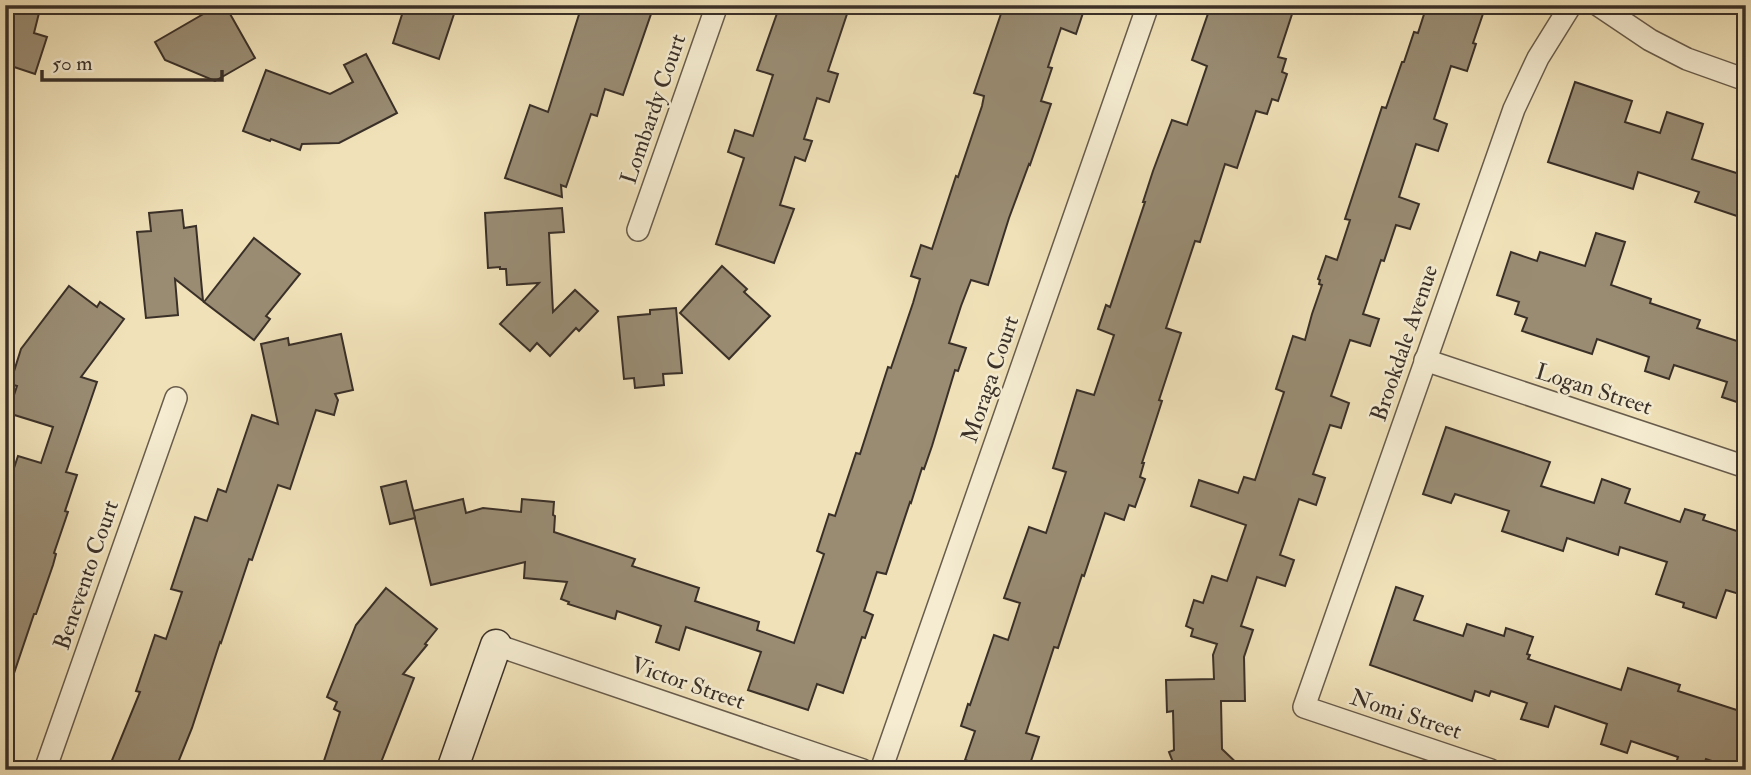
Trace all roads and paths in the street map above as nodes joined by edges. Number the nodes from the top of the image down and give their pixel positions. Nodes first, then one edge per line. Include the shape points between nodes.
1 (717, 5) edge
2 (1148, 5) edge
3 (1571, 5) edge
4 (1598, 5) edge
5 (1746, 80) edge
6 (638, 230) dead end
7 (1426, 360) junction
8 (176, 398) dead end
9 (1746, 467) edge
10 (496, 645) joint
11 (1304, 707) joint
12 (45, 770) edge
13 (452, 770) edge
14 (863, 770) edge
15 (881, 770) edge
16 (1491, 770) edge

1 - 6 street, Lombardy Court
2 - 15 street, Moraga Court
3 - 7 street, Brookdale Avenue via 1538,58 1514,110
4 - 5 street via 1687,59
7 - 9 street, Logan Street
7 - 11 street, Brookdale Avenue
8 - 12 street, Benevento Court
10 - 13 street
10 - 14 street, Victor Street
11 - 16 street, Nomi Street

